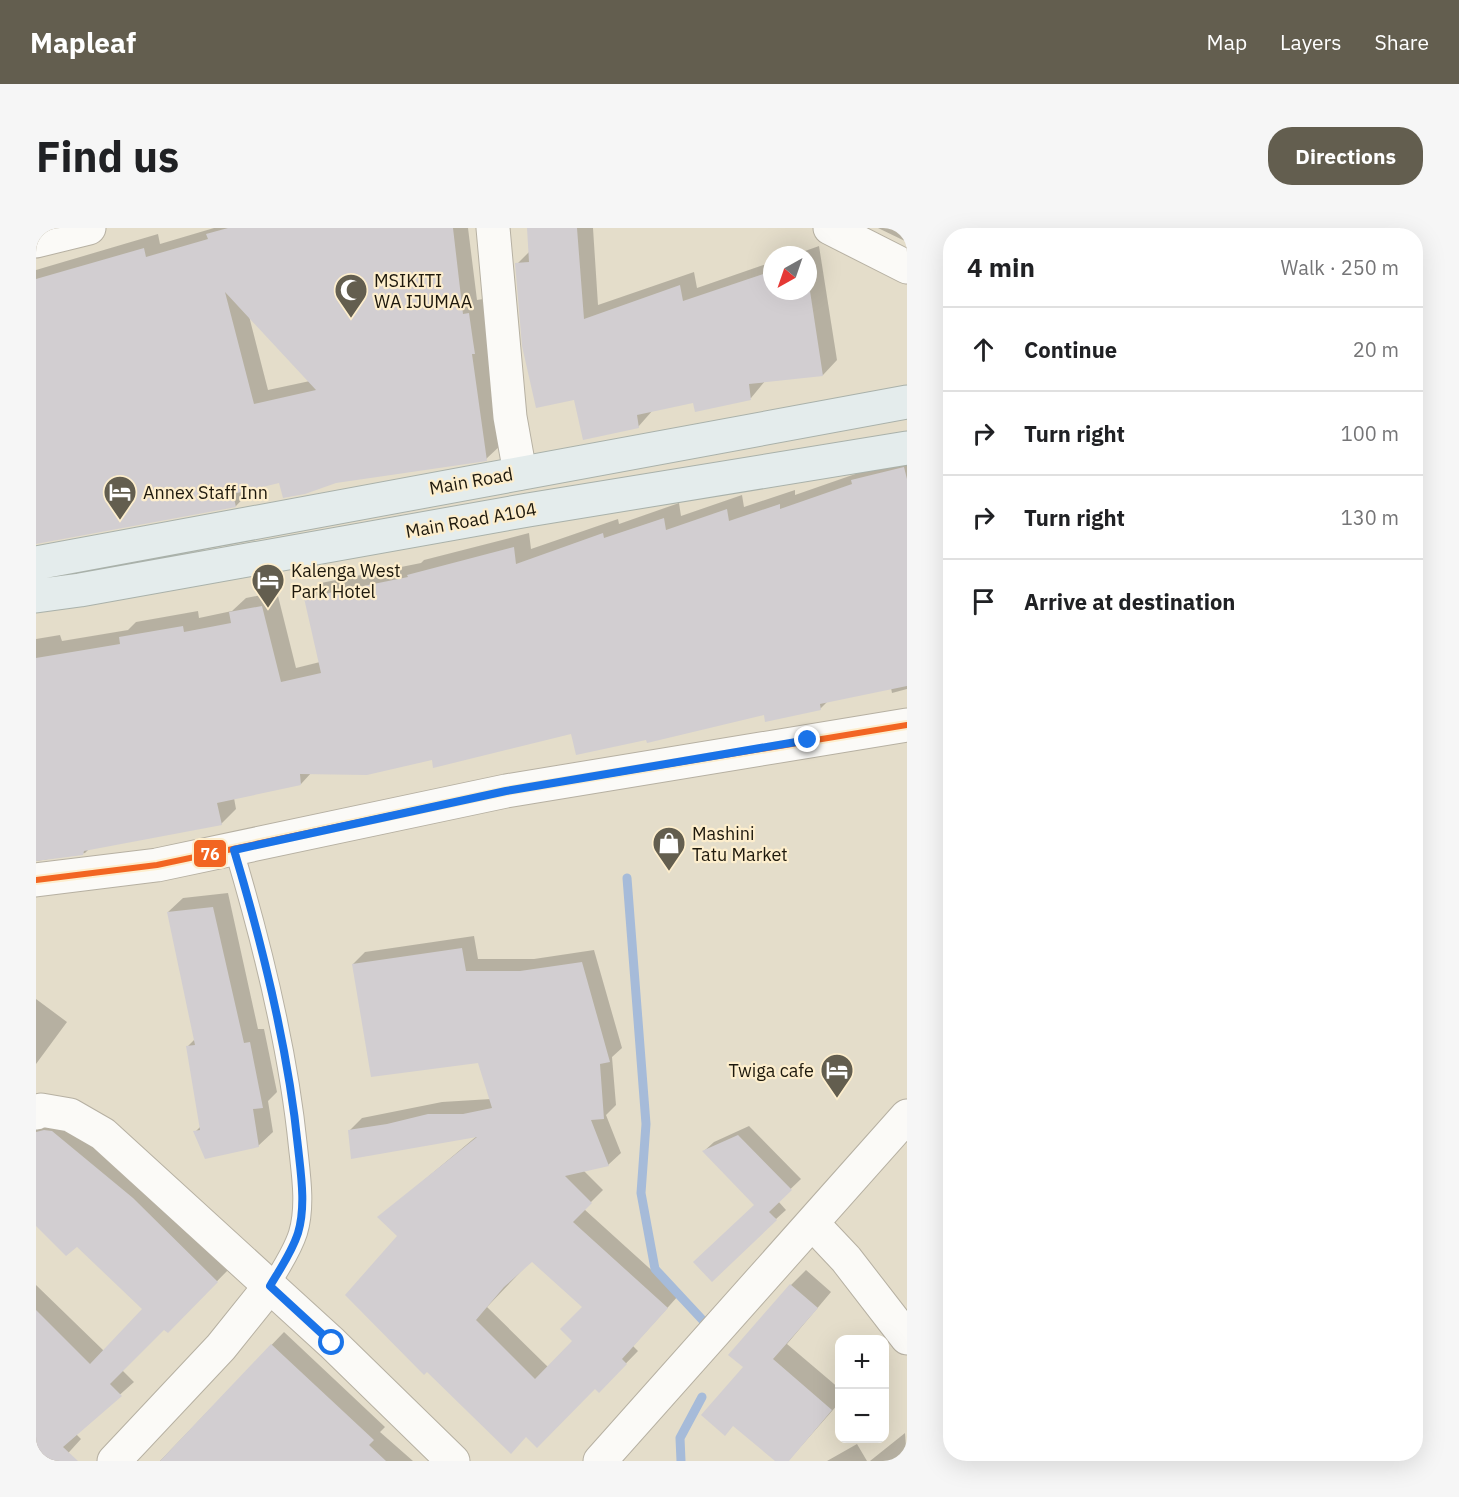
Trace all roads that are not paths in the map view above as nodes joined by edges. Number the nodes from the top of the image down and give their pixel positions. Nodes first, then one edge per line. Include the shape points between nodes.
1 (89, 228) edge
2 (493, 228) edge
3 (830, 228) edge
4 (36, 241) edge
5 (907, 267) edge
6 (907, 402) edge
7 (907, 448) edge
8 (520, 473) junction
9 (36, 563) edge
10 (36, 596) edge
11 (907, 725) edge
12 (234, 850) junction
13 (36, 880) edge
14 (36, 1113) edge
15 (907, 1116) edge
16 (813, 1224) junction
17 (270, 1286) junction
18 (907, 1338) edge
19 (114, 1461) edge
20 (453, 1461) edge
21 (600, 1461) edge

1 - 4 street
2 - 8 street via 510,417
3 - 5 street
6 - 8 highway, Main Road
7 - 10 highway, Main Road A104
8 - 9 highway, Main Road
11 - 12 street via 506,791
12 - 13 street via 157,865
12 - 17 lane via 255,918 275,1009 295,1115 303,1192 298,1232
14 - 17 street via 41,1110 70,1115 103,1134
15 - 16 street
16 - 18 street via 846,1259
16 - 21 street
17 - 19 street via 221,1347
17 - 20 street

